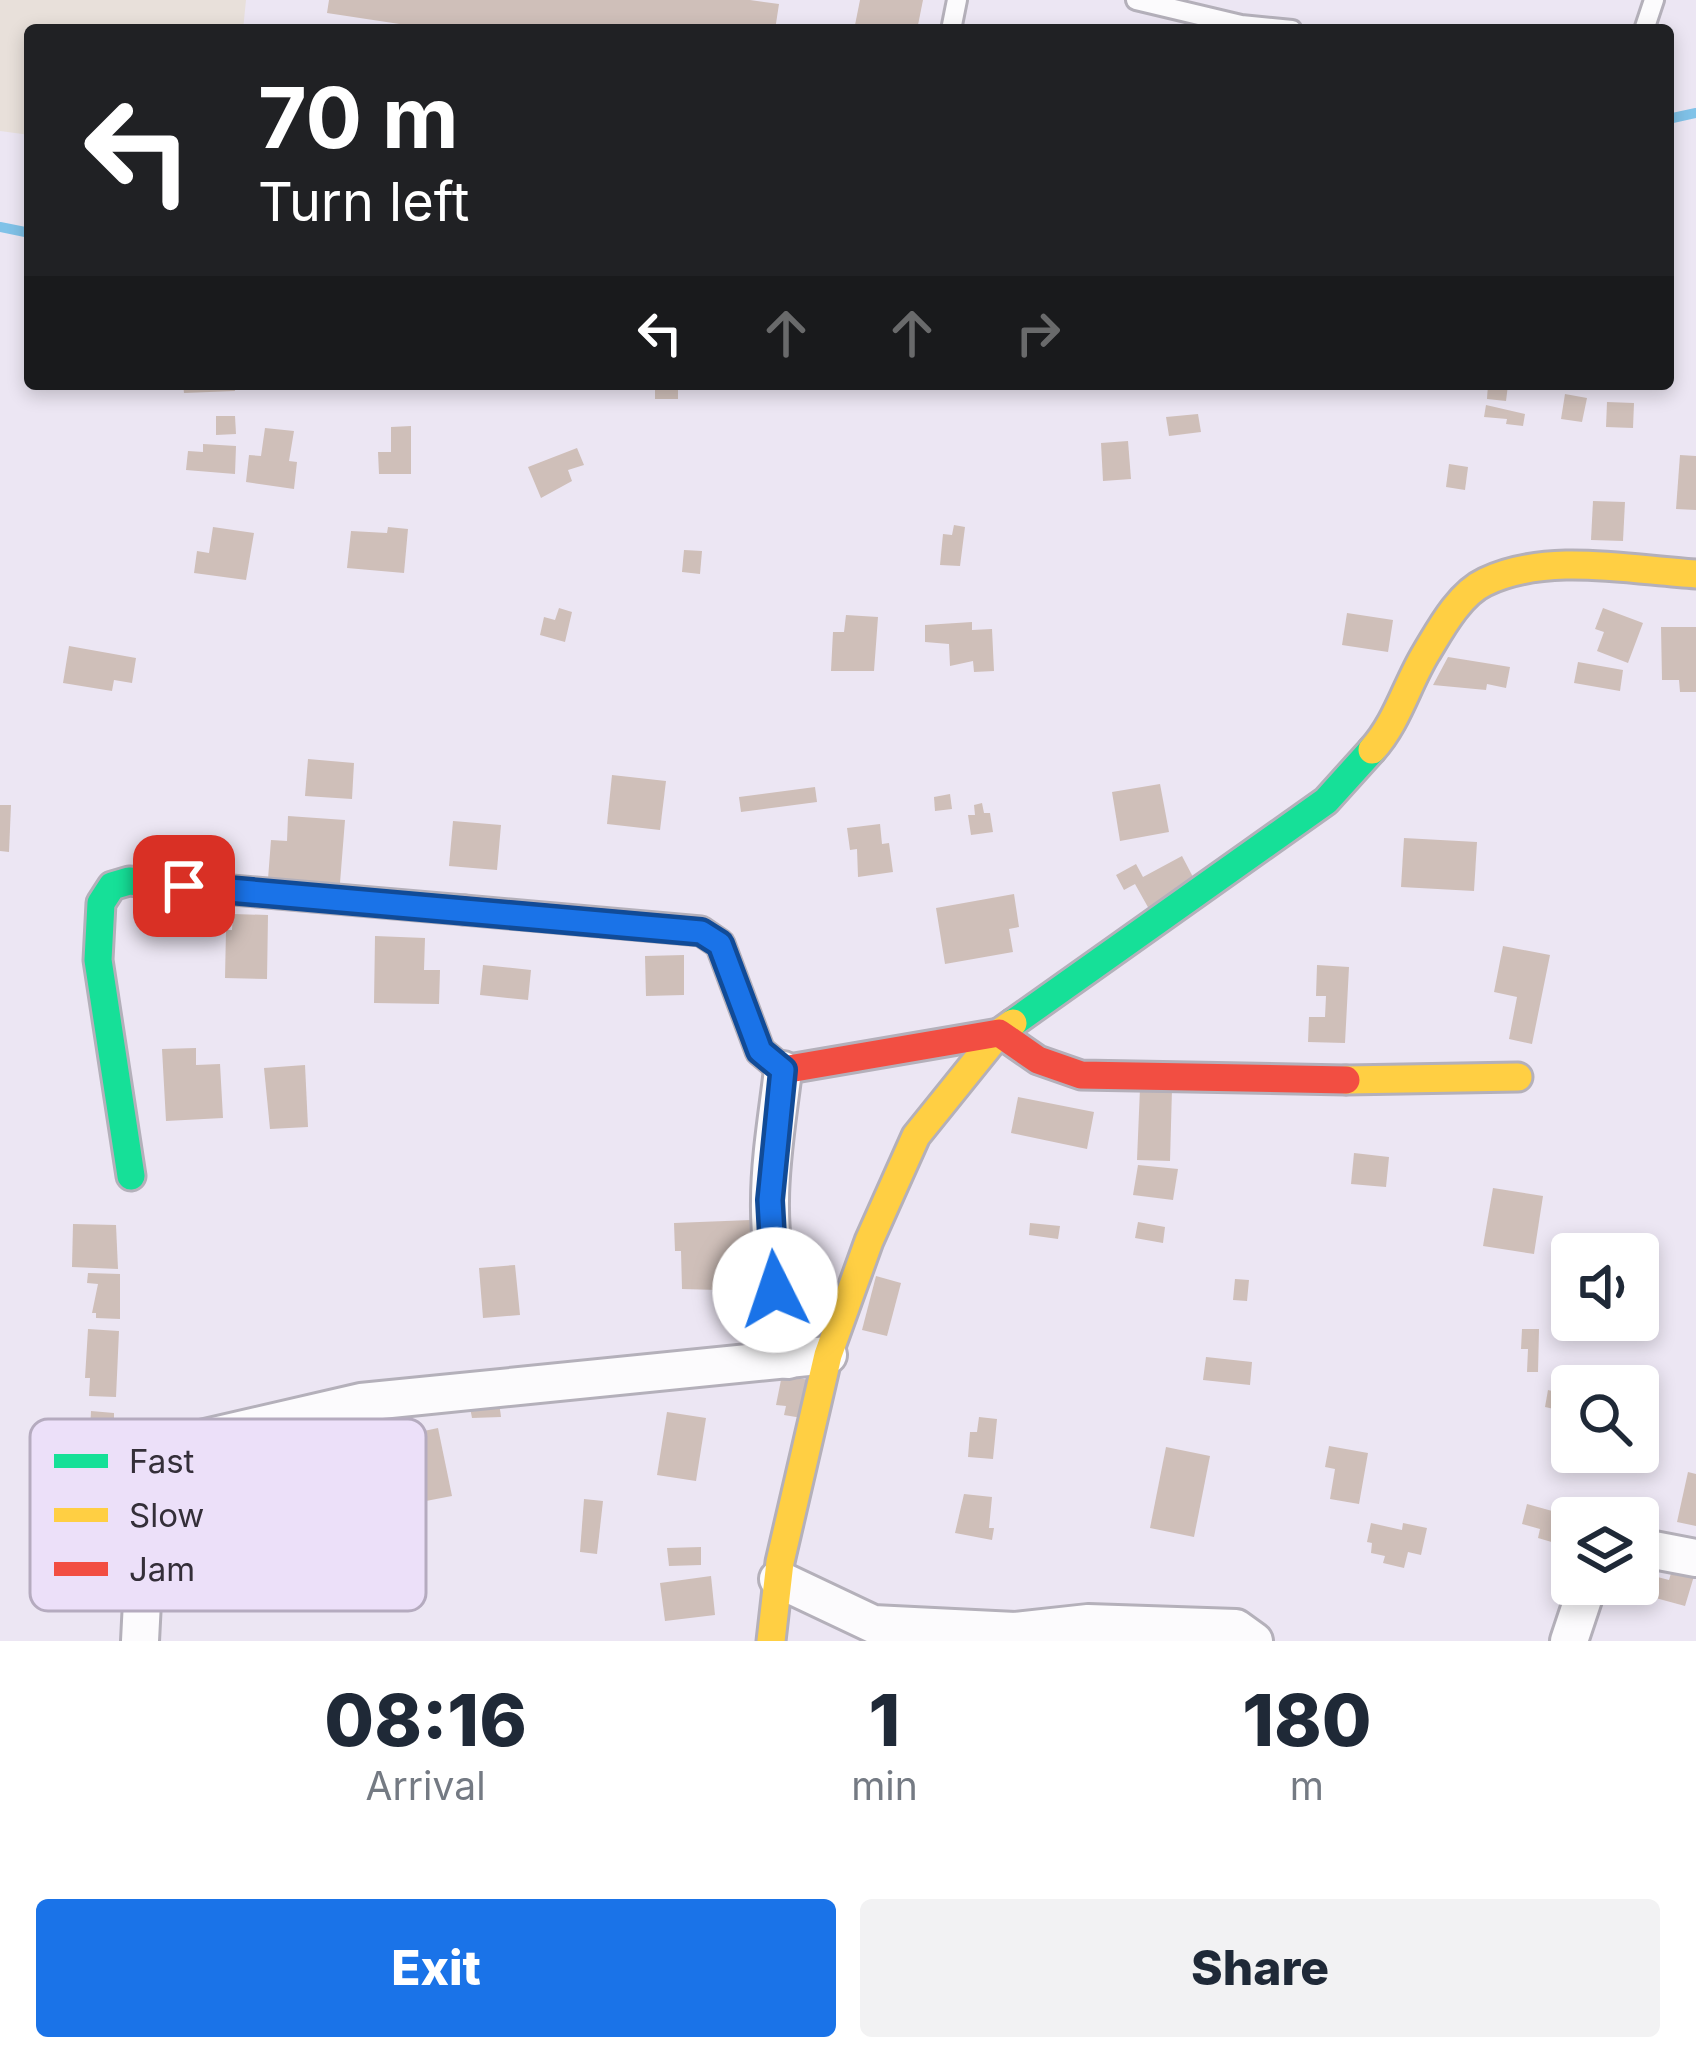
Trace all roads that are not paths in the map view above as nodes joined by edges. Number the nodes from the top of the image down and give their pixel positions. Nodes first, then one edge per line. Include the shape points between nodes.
1 (1136, 0) edge
2 (1233, 24) edge
3 (1696, 574) edge
4 (999, 1034) junction
5 (783, 1070) junction
6 (1518, 1077) dead end
7 (131, 1176) dead end
8 (828, 1354) junction
9 (788, 1360) junction
10 (288, 1419) edge
11 (1659, 1550) edge
12 (1696, 1558) edge
13 (778, 1579) junction
14 (1581, 1605) edge
15 (142, 1611) edge
16 (140, 1641) edge
17 (771, 1641) edge
18 (1253, 1641) edge
19 (1569, 1641) edge

1 - 2 lane
3 - 4 street via 1546,566 1482,583 1446,620 1384,736 1326,801
4 - 5 street
4 - 6 street via 1081,1075
4 - 8 street via 916,1136
5 - 7 street via 760,1051 720,944 701,932 129,881 112,886 101,903 98,960
5 - 9 street via 770,1200
8 - 9 street
8 - 13 street
9 - 10 street via 362,1402
11 - 12 street
13 - 17 street
13 - 18 street via 873,1624 1236,1628
14 - 19 street
15 - 16 street

